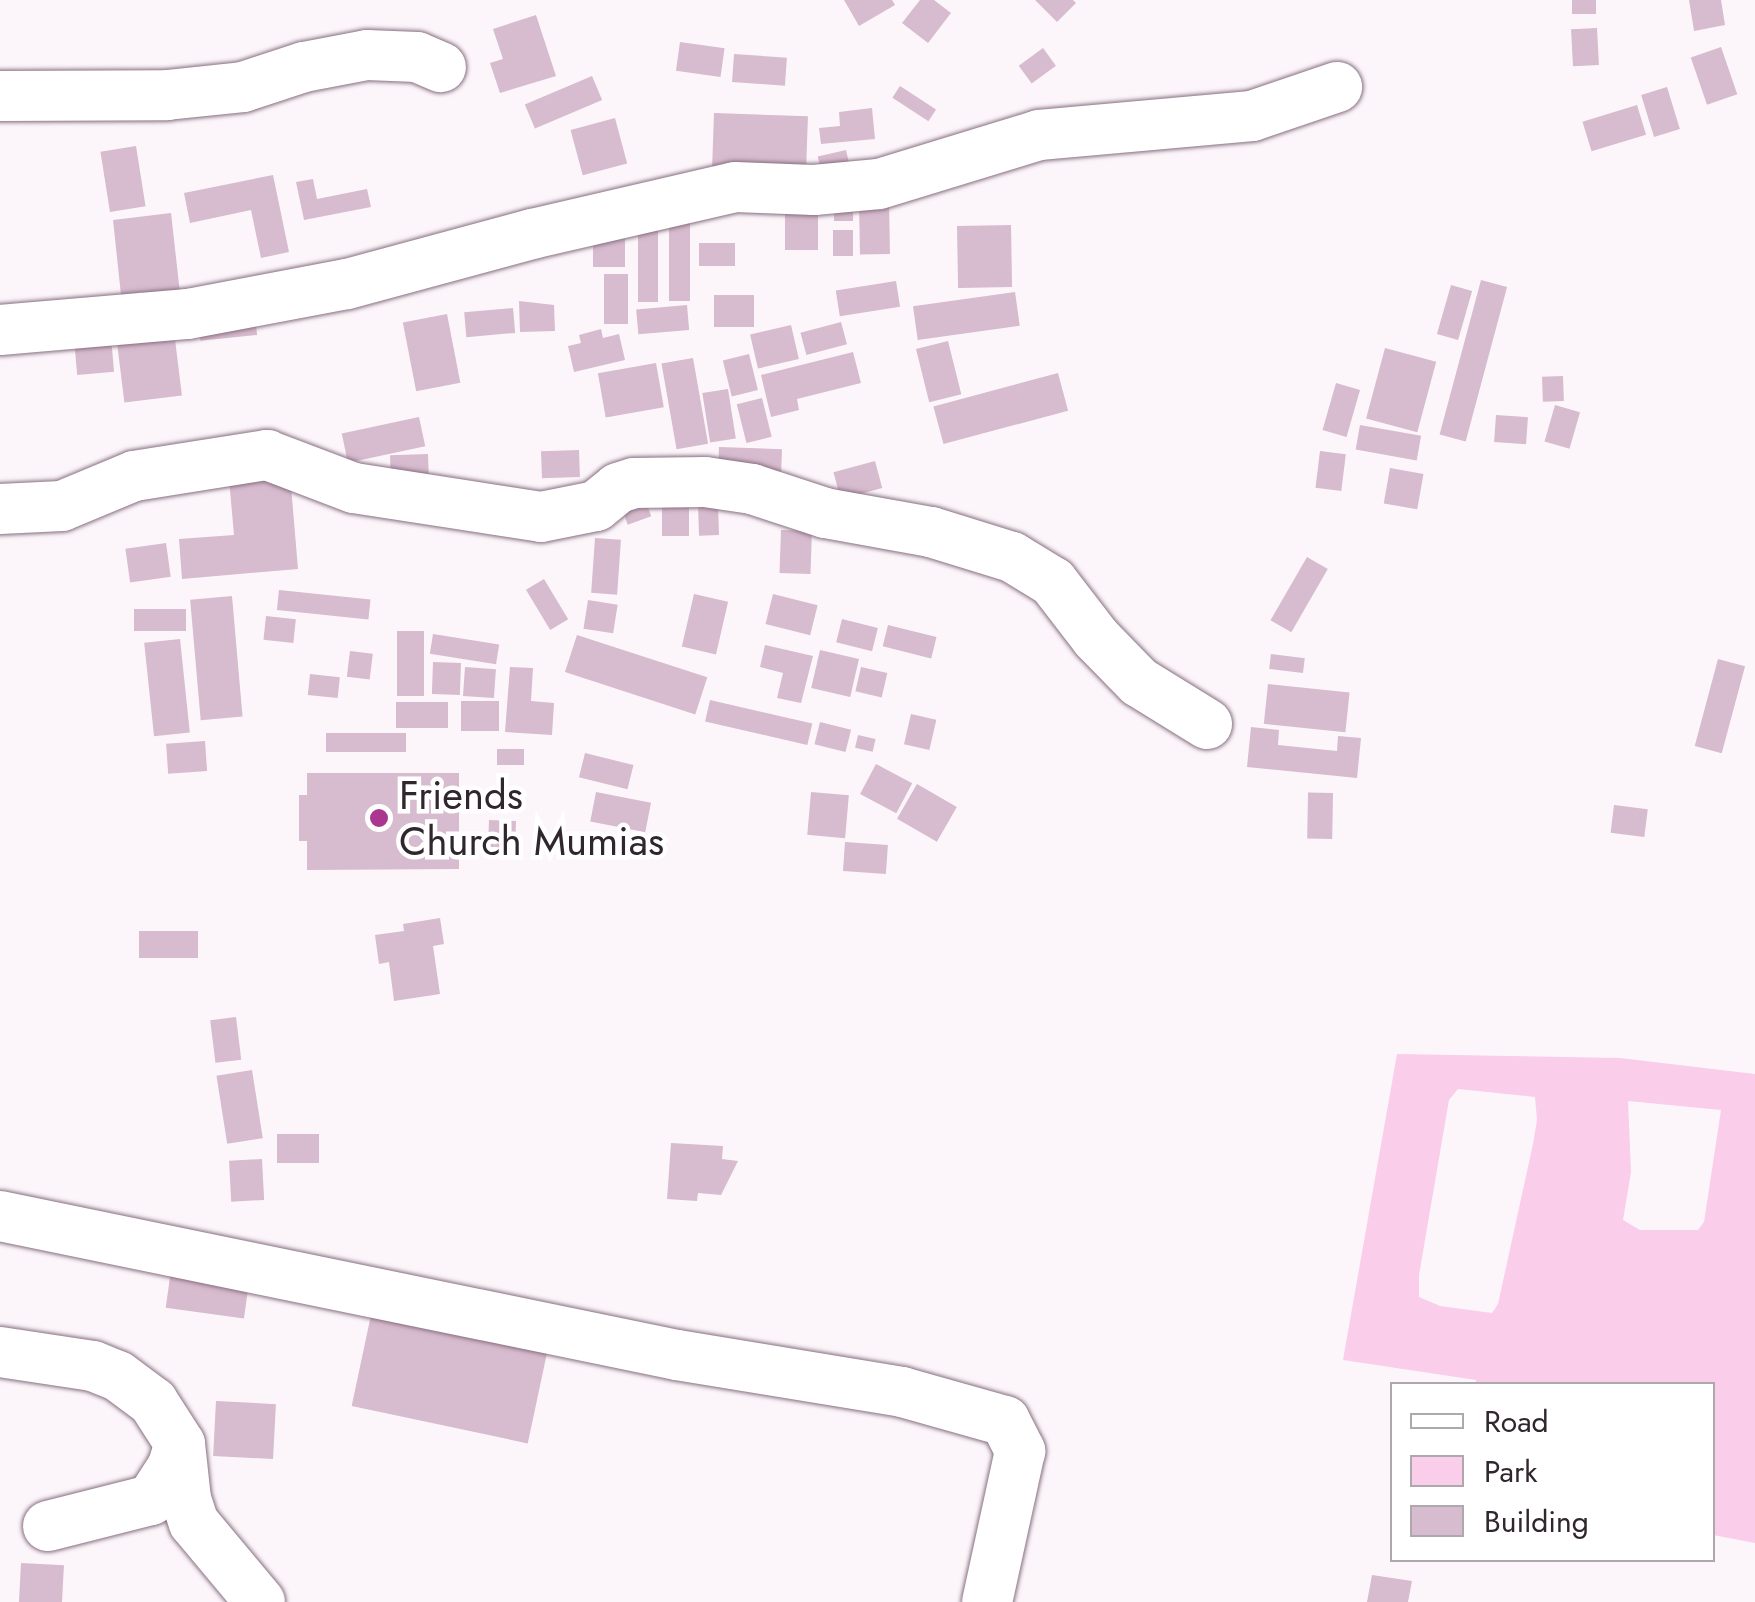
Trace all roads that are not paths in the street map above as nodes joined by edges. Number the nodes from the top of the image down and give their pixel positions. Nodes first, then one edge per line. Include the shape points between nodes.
1 (441, 67) dead end
2 (1337, 86) dead end
3 (0, 96) edge
4 (0, 330) edge
5 (0, 509) edge
6 (1207, 724) dead end
7 (0, 1216) edge
8 (0, 1352) edge
9 (180, 1444) junction
10 (48, 1526) dead end
11 (260, 1602) edge
12 (987, 1602) edge

1 - 3 street via 417,57 366,55 243,88
2 - 4 street via 1252,116 1039,135 878,184 735,187 347,284 188,314
5 - 6 street via 62,506 134,476 267,455 354,488 541,517 596,506 634,483 752,489 1012,557 1053,582 1139,682
7 - 12 street via 677,1355 902,1392 1005,1420 1020,1451
8 - 9 street via 118,1376 153,1402
9 - 10 street via 151,1500
9 - 11 street via 194,1523

